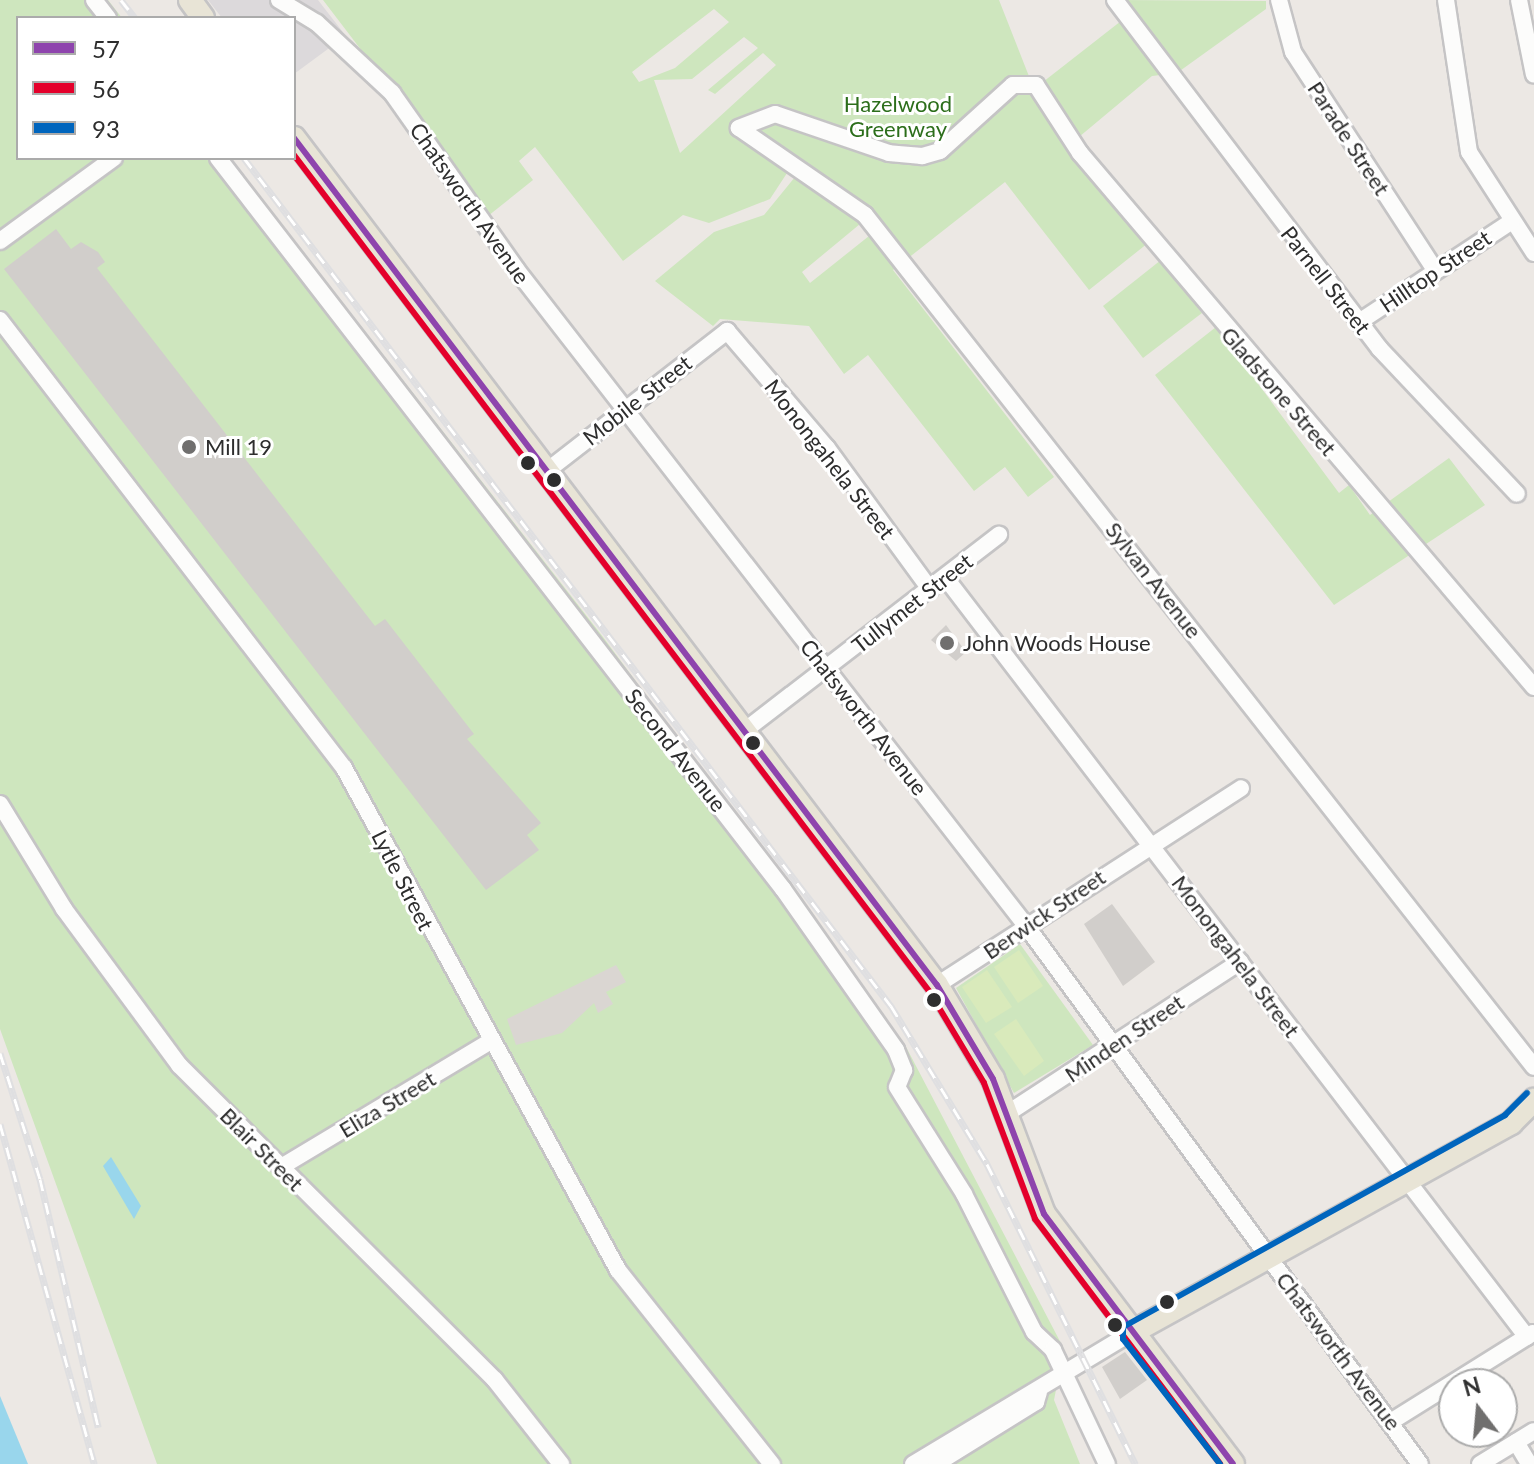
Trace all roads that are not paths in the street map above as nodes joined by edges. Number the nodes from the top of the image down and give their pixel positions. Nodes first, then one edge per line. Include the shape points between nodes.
1 (94, 0) edge
2 (279, 0) edge
3 (1115, 0) edge
4 (1279, 0) edge
5 (1446, 0) edge
6 (1519, 0) edge
7 (106, 16) edge
8 (1534, 75) edge
9 (1036, 85) joint
10 (296, 141) edge
11 (111, 160) edge
12 (220, 160) edge
13 (1512, 221) junction
14 (0, 241) edge
15 (1534, 253) edge
16 (1435, 270) junction
17 (0, 320) edge
18 (1359, 322) junction
19 (727, 331) joint
20 (624, 409) junction
21 (548, 470) junction
22 (1517, 494) dead end
23 (999, 535) dead end
24 (945, 577) junction
25 (930, 589) junction
26 (827, 669) junction
27 (1534, 687) edge
28 (748, 728) junction
29 (1241, 788) dead end
30 (0, 804) edge
31 (1150, 842) junction
32 (1027, 927) junction
33 (1240, 962) junction
34 (937, 985) junction
35 (492, 1040) junction
36 (1113, 1046) junction
37 (1534, 1067) edge
38 (1534, 1100) edge
39 (1008, 1113) junction
40 (281, 1167) junction
41 (1405, 1181) junction
42 (1268, 1256) junction
43 (1131, 1333) junction
44 (1530, 1334) edge
45 (1065, 1376) junction
46 (1039, 1392) junction
47 (1392, 1421) junction
48 (1518, 1445) edge
49 (1506, 1448) edge
50 (561, 1464) edge
51 (772, 1464) edge
52 (913, 1464) edge
53 (936, 1464) edge
54 (1107, 1464) edge
55 (1233, 1464) edge
56 (1420, 1464) edge
57 (1480, 1464) edge
58 (1529, 1464) edge

1 - 7 street
2 - 20 street, Chatsworth Avenue via 317,23 392,93
3 - 18 street, Parnell Street via 1150,54
4 - 16 street, Parade Street via 1293,52
5 - 13 street via 1469,152
6 - 8 street
9 - 27 street, Gladstone Street via 1100,177
9 - 37 street, Sylvan Avenue via 1013,85 940,151 922,156 889,153 775,114 739,128 865,215
10 - 21 main road
11 - 14 street
12 - 45 street, Second Avenue via 783,889 888,1037 904,1070 897,1087
13 - 15 street
13 - 16 street, Hilltop Street
16 - 18 street, Hilltop Street
17 - 35 street, Lytle Street via 344,768
18 - 22 street, Parnell Street
19 - 20 street, Mobile Street
19 - 25 street, Monongahela Street via 827,448
20 - 21 street, Mobile Street
20 - 26 street, Chatsworth Avenue
21 - 28 main road
23 - 24 street, Tullymet Street
24 - 25 street, Tullymet Street
24 - 31 street, Monongahela Street
25 - 26 street, Tullymet Street
26 - 28 street, Tullymet Street
26 - 32 street, Chatsworth Avenue
28 - 34 main road
29 - 31 street, Berwick Street
30 - 40 street, Blair Street via 154,1035
31 - 32 street, Berwick Street
31 - 33 street, Monongahela Street
32 - 34 street, Berwick Street
32 - 36 street, Chatsworth Avenue
33 - 36 street, Minden Street
33 - 41 street, Monongahela Street
34 - 39 main road
35 - 40 street, Eliza Street
35 - 51 street, Lytle Street via 618,1270
36 - 39 street, Minden Street
36 - 42 street, Chatsworth Avenue
38 - 41 main road via 1511,1123
39 - 43 main road via 1054,1231
40 - 50 street, Blair Street via 495,1380
41 - 42 main road
41 - 44 street, Monongahela Street
42 - 43 main road
42 - 47 street, Chatsworth Avenue
43 - 45 street
43 - 55 main road
44 - 47 street
45 - 46 street
45 - 54 street
46 - 52 street
46 - 53 street via 1036,1402
47 - 56 street, Chatsworth Avenue
48 - 58 street
49 - 57 street

